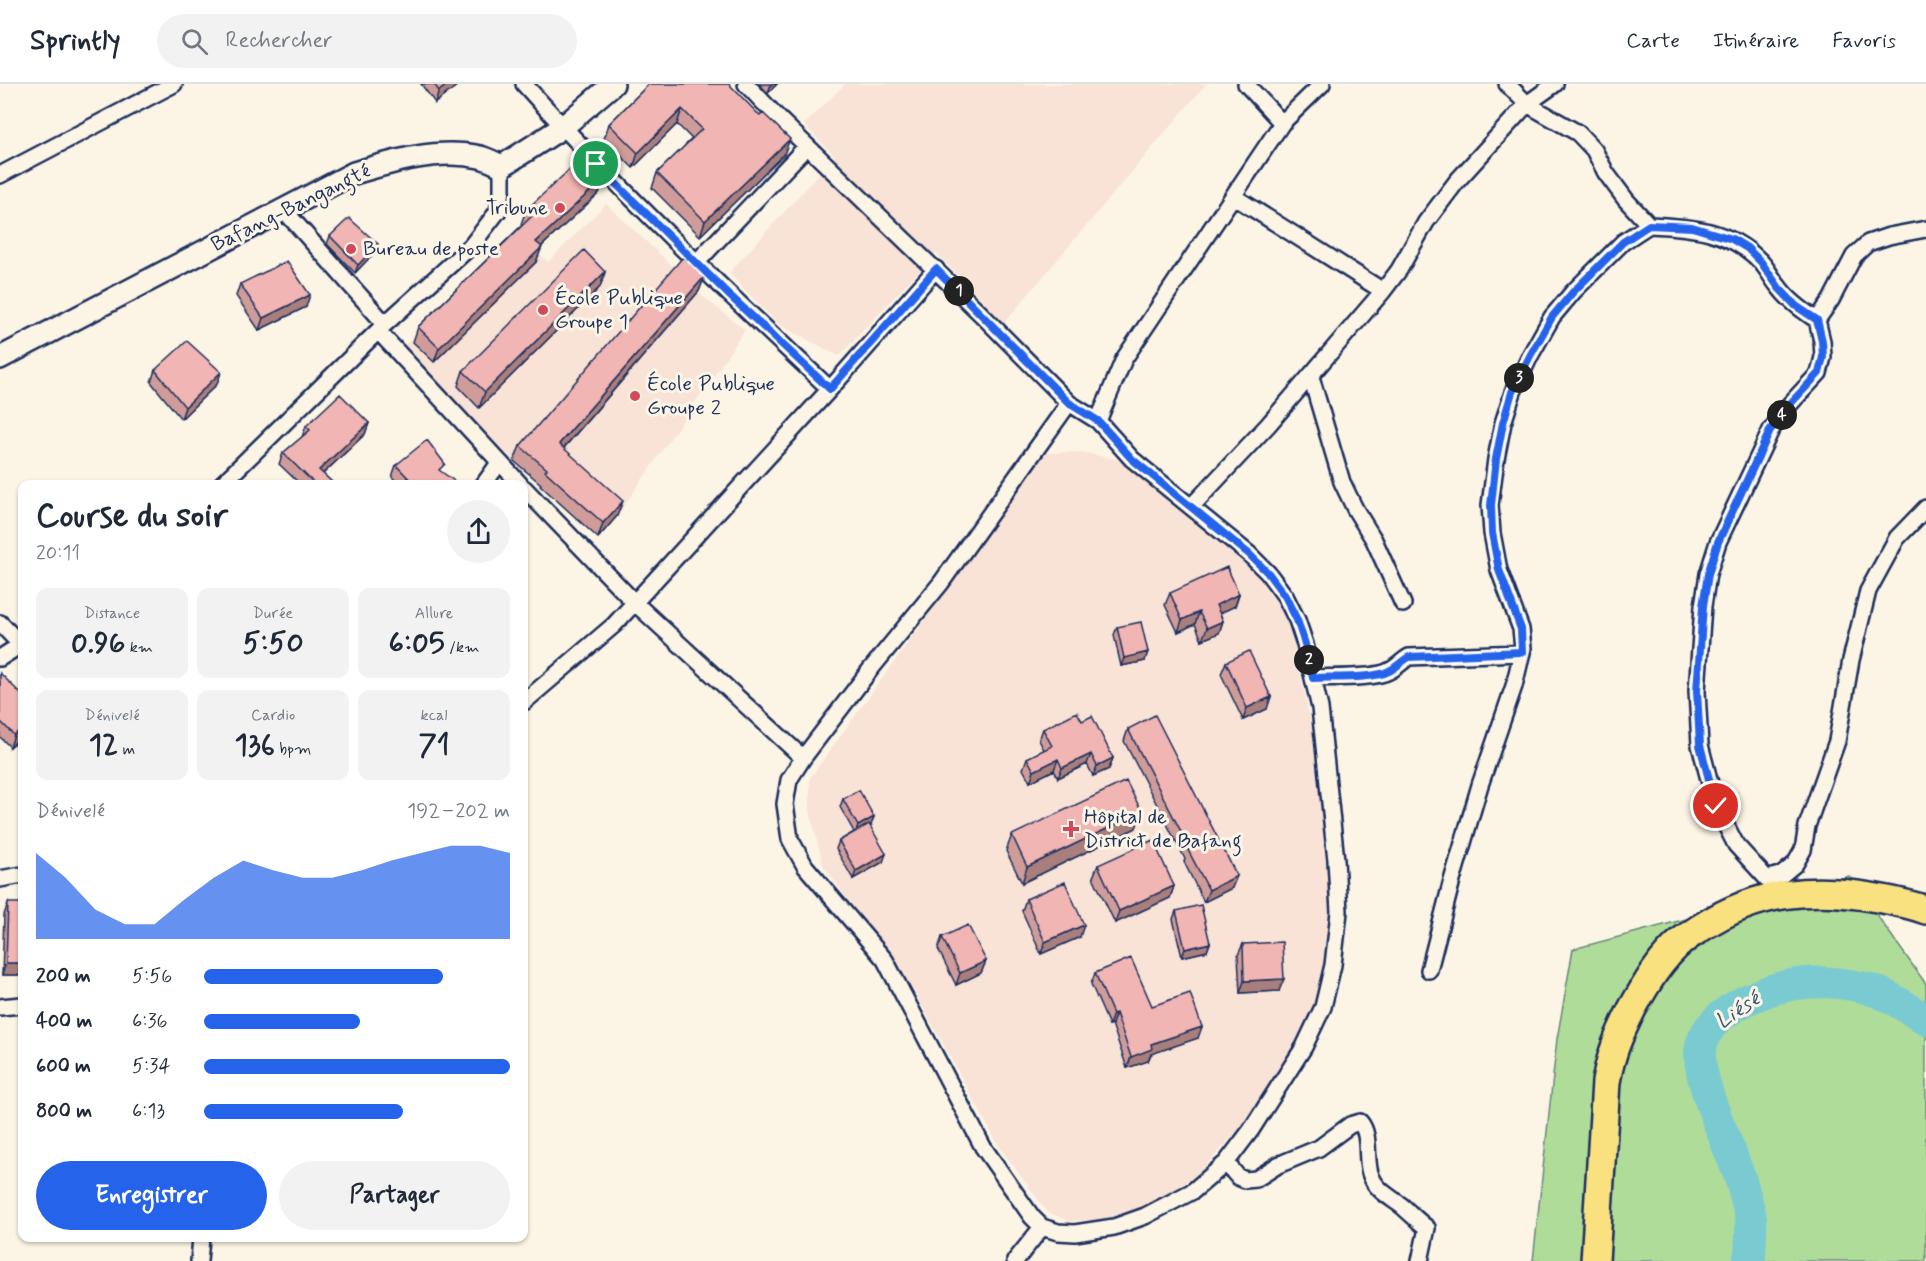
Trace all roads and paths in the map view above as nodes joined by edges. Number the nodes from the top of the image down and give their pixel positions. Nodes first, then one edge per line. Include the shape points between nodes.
1 (174, 84) edge
2 (524, 84) edge
3 (613, 84) edge
4 (746, 84) edge
5 (1246, 84) edge
6 (1322, 84) edge
7 (1507, 84) edge
8 (1555, 84) edge
9 (1527, 104) junction
10 (1282, 123) junction
11 (563, 127) junction
12 (807, 146) junction
13 (502, 166) junction
14 (0, 175) edge
15 (1233, 196) junction
16 (283, 209) junction
17 (1649, 225) junction
18 (1926, 229) edge
19 (698, 262) junction
20 (936, 269) junction
21 (1383, 291) junction
22 (1817, 320) junction
23 (382, 328) junction
24 (0, 358) edge
25 (1311, 377) junction
26 (830, 389) junction
27 (1069, 403) junction
28 (1098, 421) junction
29 (499, 463) junction
30 (226, 480) edge
31 (487, 480) edge
32 (516, 480) edge
33 (528, 492) edge
34 (1191, 507) junction
35 (1926, 508) edge
36 (634, 602) junction
37 (1403, 604) dead end
38 (0, 623) edge
39 (18, 641) edge
40 (18, 647) edge
41 (1522, 652) junction
42 (0, 658) edge
43 (1313, 678) junction
44 (528, 699) edge
45 (803, 758) junction
46 (18, 876) edge
47 (0, 879) edge
48 (1774, 886) junction
49 (1926, 910) edge
50 (1430, 970) dead end
51 (18, 1005) edge
52 (0, 1007) edge
53 (1226, 1163) junction
54 (1042, 1227) junction
55 (201, 1242) edge
56 (199, 1261) edge
57 (1015, 1261) edge
58 (1420, 1261) edge
59 (1595, 1261) edge

1 - 14 street
2 - 11 street
3 - 11 street
4 - 12 street
5 - 10 street
6 - 10 street
7 - 9 street
8 - 9 street
9 - 17 street via 1578,133
9 - 21 street via 1457,180
10 - 15 street
11 - 13 street
11 - 19 street
12 - 19 street
12 - 20 street
13 - 16 street, Bafang-Bangangté via 481,157 443,154 391,162 354,172
13 - 23 street via 498,211 471,246
15 - 21 street
15 - 28 street via 1124,359
16 - 23 street
16 - 24 street, Bafang-Bangangté
17 - 22 street via 1692,227 1732,239 1761,262 1796,306
17 - 41 street via 1623,242 1552,317 1512,392 1496,459 1492,533 1499,570 1521,629
18 - 22 street via 1868,243 1854,256
19 - 26 street
20 - 26 street
20 - 27 street
21 - 25 street
22 - 48 street via 1823,349 1819,373 1771,429 1718,542 1703,606 1697,691 1700,745 1716,806 1736,845
23 - 29 street
23 - 30 street
25 - 34 street
25 - 37 street via 1342,482
26 - 36 street
27 - 28 street
27 - 45 street via 940,583
28 - 34 street via 1132,459
29 - 31 street
29 - 32 street
33 - 36 street
34 - 43 street via 1249,554 1285,596 1303,636
35 - 48 street via 1897,538 1868,591 1837,741 1809,816 1803,850
36 - 44 street via 600,639
36 - 45 street
38 - 39 street
40 - 42 street
41 - 43 street via 1409,657 1379,674
41 - 50 street via 1451,884
43 - 53 street via 1320,708 1336,860 1339,912 1333,965 1323,1007 1304,1047
45 - 54 street via 789,780 785,804 790,839 805,866 885,960 983,1147
46 - 47 street
48 - 49 highway via 1854,894
48 - 59 highway via 1758,900 1719,916 1683,939 1660,964 1624,1025 1610,1057 1606,1082
51 - 52 street
53 - 54 street via 1193,1191 1146,1216 1114,1227 1075,1233
53 - 58 street via 1238,1177 1256,1179 1319,1148 1360,1122 1374,1182 1427,1228
54 - 57 street
55 - 56 street

